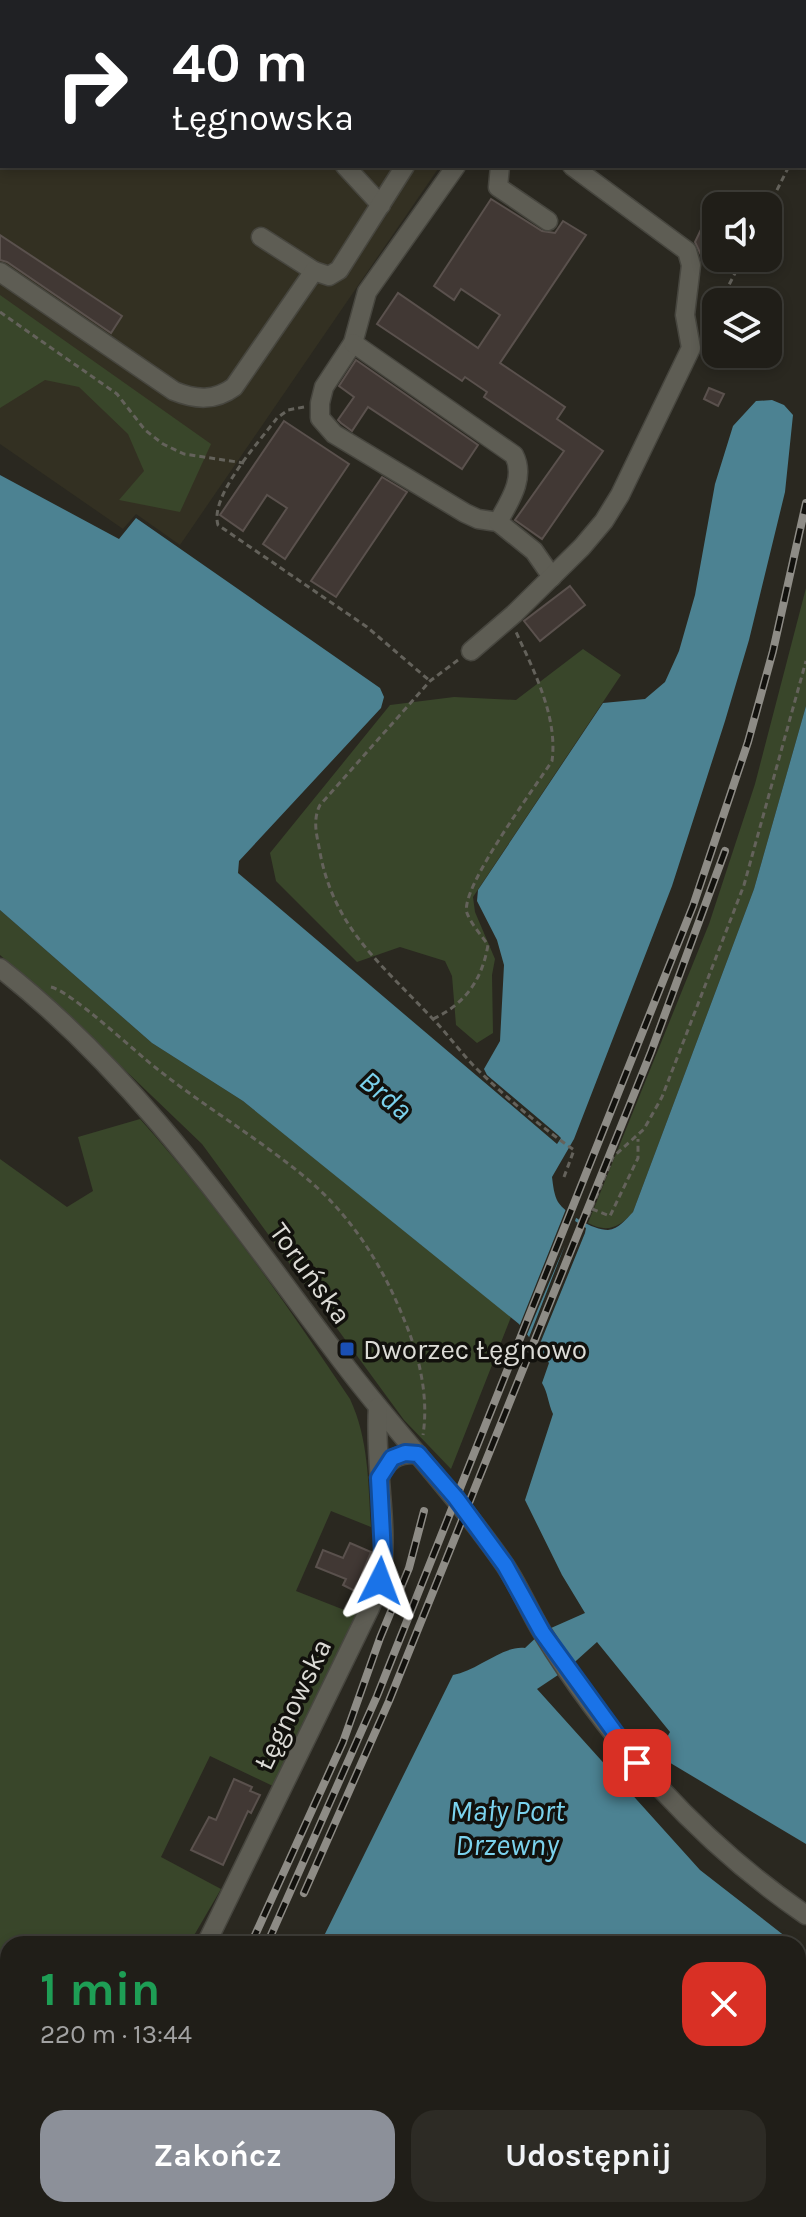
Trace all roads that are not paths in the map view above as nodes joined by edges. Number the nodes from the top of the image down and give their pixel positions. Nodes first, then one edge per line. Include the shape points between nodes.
1 (347, 168) edge
2 (404, 168) edge
3 (455, 168) edge
4 (500, 168) edge
5 (575, 168) edge
6 (381, 205) junction
7 (548, 221) dead end
8 (261, 237) dead end
9 (314, 271) junction
10 (0, 272) edge
11 (353, 343) junction
12 (498, 522) junction
13 (552, 577) junction
14 (471, 651) road end
15 (0, 968) edge
16 (378, 1407) junction
17 (418, 1454) junction
18 (379, 1478) junction
19 (806, 1915) edge
20 (210, 1936) edge

1 - 6 street
2 - 6 street
3 - 11 street via 363,302
4 - 7 street via 498,187
5 - 13 street via 687,251 691,265 685,315 691,348 620,495 604,521
6 - 9 street via 339,270 329,276
8 - 9 street
9 - 10 street via 234,387 205,399 165,386
11 - 12 street via 514,455 517,482
11 - 12 street via 329,376 320,418 334,434 465,513
12 - 13 street via 534,551
13 - 14 street
15 - 16 street, Toruńska via 91,1050 162,1124
16 - 17 street, Toruńska
16 - 18 street, Łęgnowska
17 - 18 street via 392,1458
17 - 19 street, Toruńska via 505,1565 542,1632 637,1763 696,1826
18 - 20 street, Łęgnowska via 380,1581

